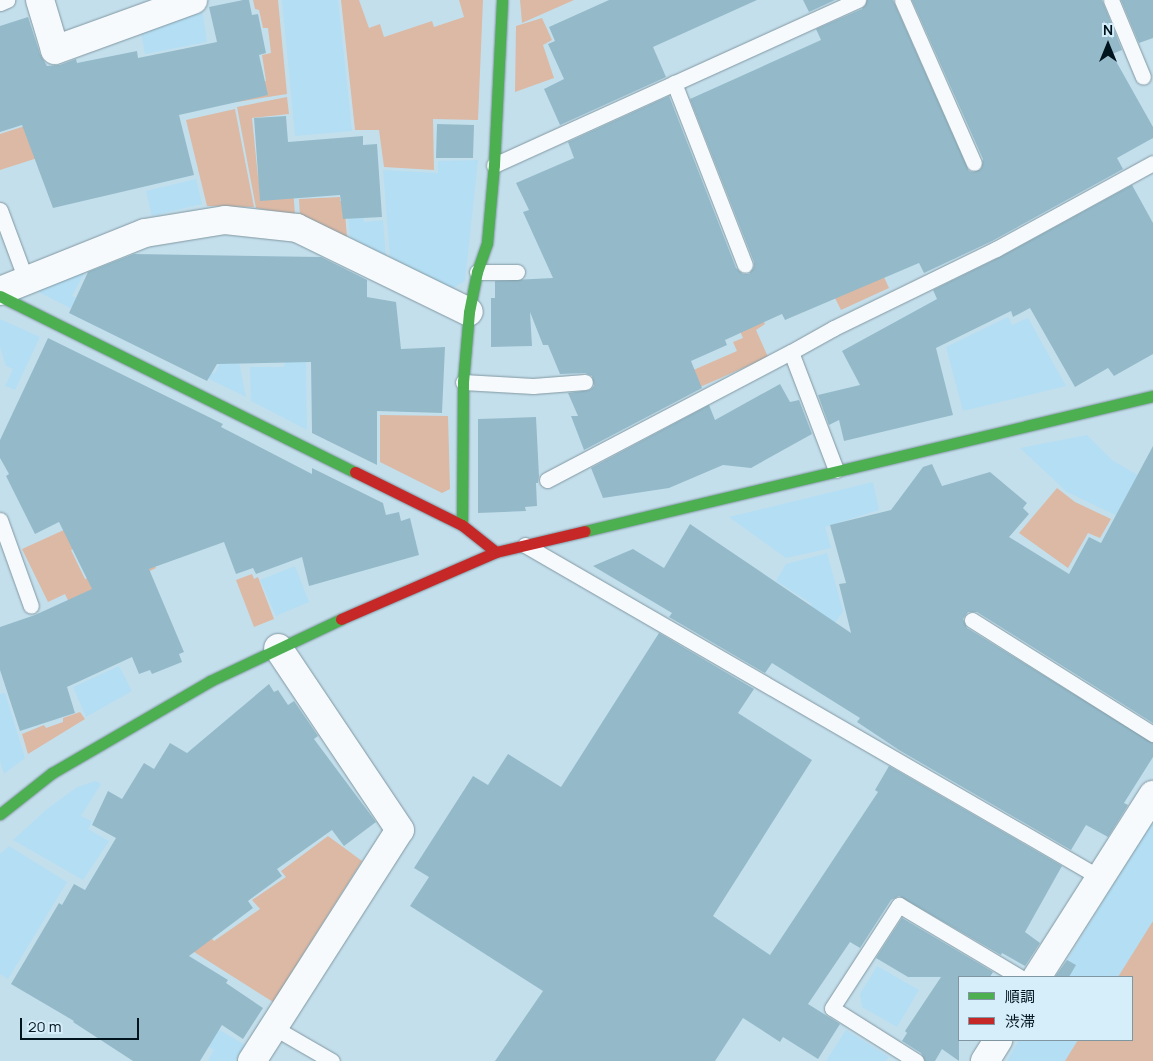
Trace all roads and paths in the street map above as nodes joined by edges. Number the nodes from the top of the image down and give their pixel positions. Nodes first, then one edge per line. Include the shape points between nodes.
1 (7, 0) edge
2 (40, 0) edge
3 (502, 0) edge
4 (858, 0) edge
5 (902, 0) edge
6 (1111, 0) edge
7 (181, 2) edge
8 (0, 3) edge
9 (1144, 78) dead end
10 (674, 83) junction
11 (1153, 163) edge
12 (974, 164) dead end
13 (494, 166) junction
14 (0, 210) edge
15 (745, 265) dead end
16 (477, 272) junction
17 (517, 272) dead end
18 (26, 280) junction
19 (0, 290) edge
20 (0, 296) edge
21 (469, 312) junction
22 (791, 352) junction
23 (463, 382) junction
24 (585, 382) dead end
25 (1153, 396) edge
26 (836, 470) junction
27 (546, 480) dead end
28 (0, 520) edge
29 (462, 525) junction
30 (523, 544) junction
31 (496, 552) junction
32 (31, 606) dead end
33 (972, 620) dead end
34 (278, 648) junction
35 (1153, 734) edge
36 (1153, 795) edge
37 (0, 814) edge
38 (1099, 877) junction
39 (1018, 976) edge
40 (1038, 976) edge
41 (273, 1027) junction
42 (997, 1041) edge
43 (252, 1061) edge
44 (332, 1061) edge
45 (916, 1061) edge
46 (985, 1061) edge

1 - 8 lane
2 - 7 street via 55,50
3 - 13 street
4 - 10 lane
5 - 12 lane
6 - 9 lane
10 - 13 lane
10 - 15 lane
11 - 22 lane via 996,249
13 - 16 street via 487,243
14 - 18 lane
16 - 17 lane
16 - 21 street
18 - 19 street
18 - 21 street via 145,233 225,220 297,228
20 - 29 street
21 - 23 street
22 - 26 lane
22 - 27 lane
23 - 24 lane via 533,386
23 - 29 street
25 - 26 street
26 - 30 street
28 - 32 lane
29 - 31 street
30 - 31 street
30 - 38 lane
31 - 34 street
33 - 35 lane
34 - 37 street via 135,723 52,773
34 - 41 street via 400,830
36 - 38 street
38 - 40 street
39 - 45 lane via 899,905 832,1008
41 - 43 street
41 - 44 lane
42 - 46 street

